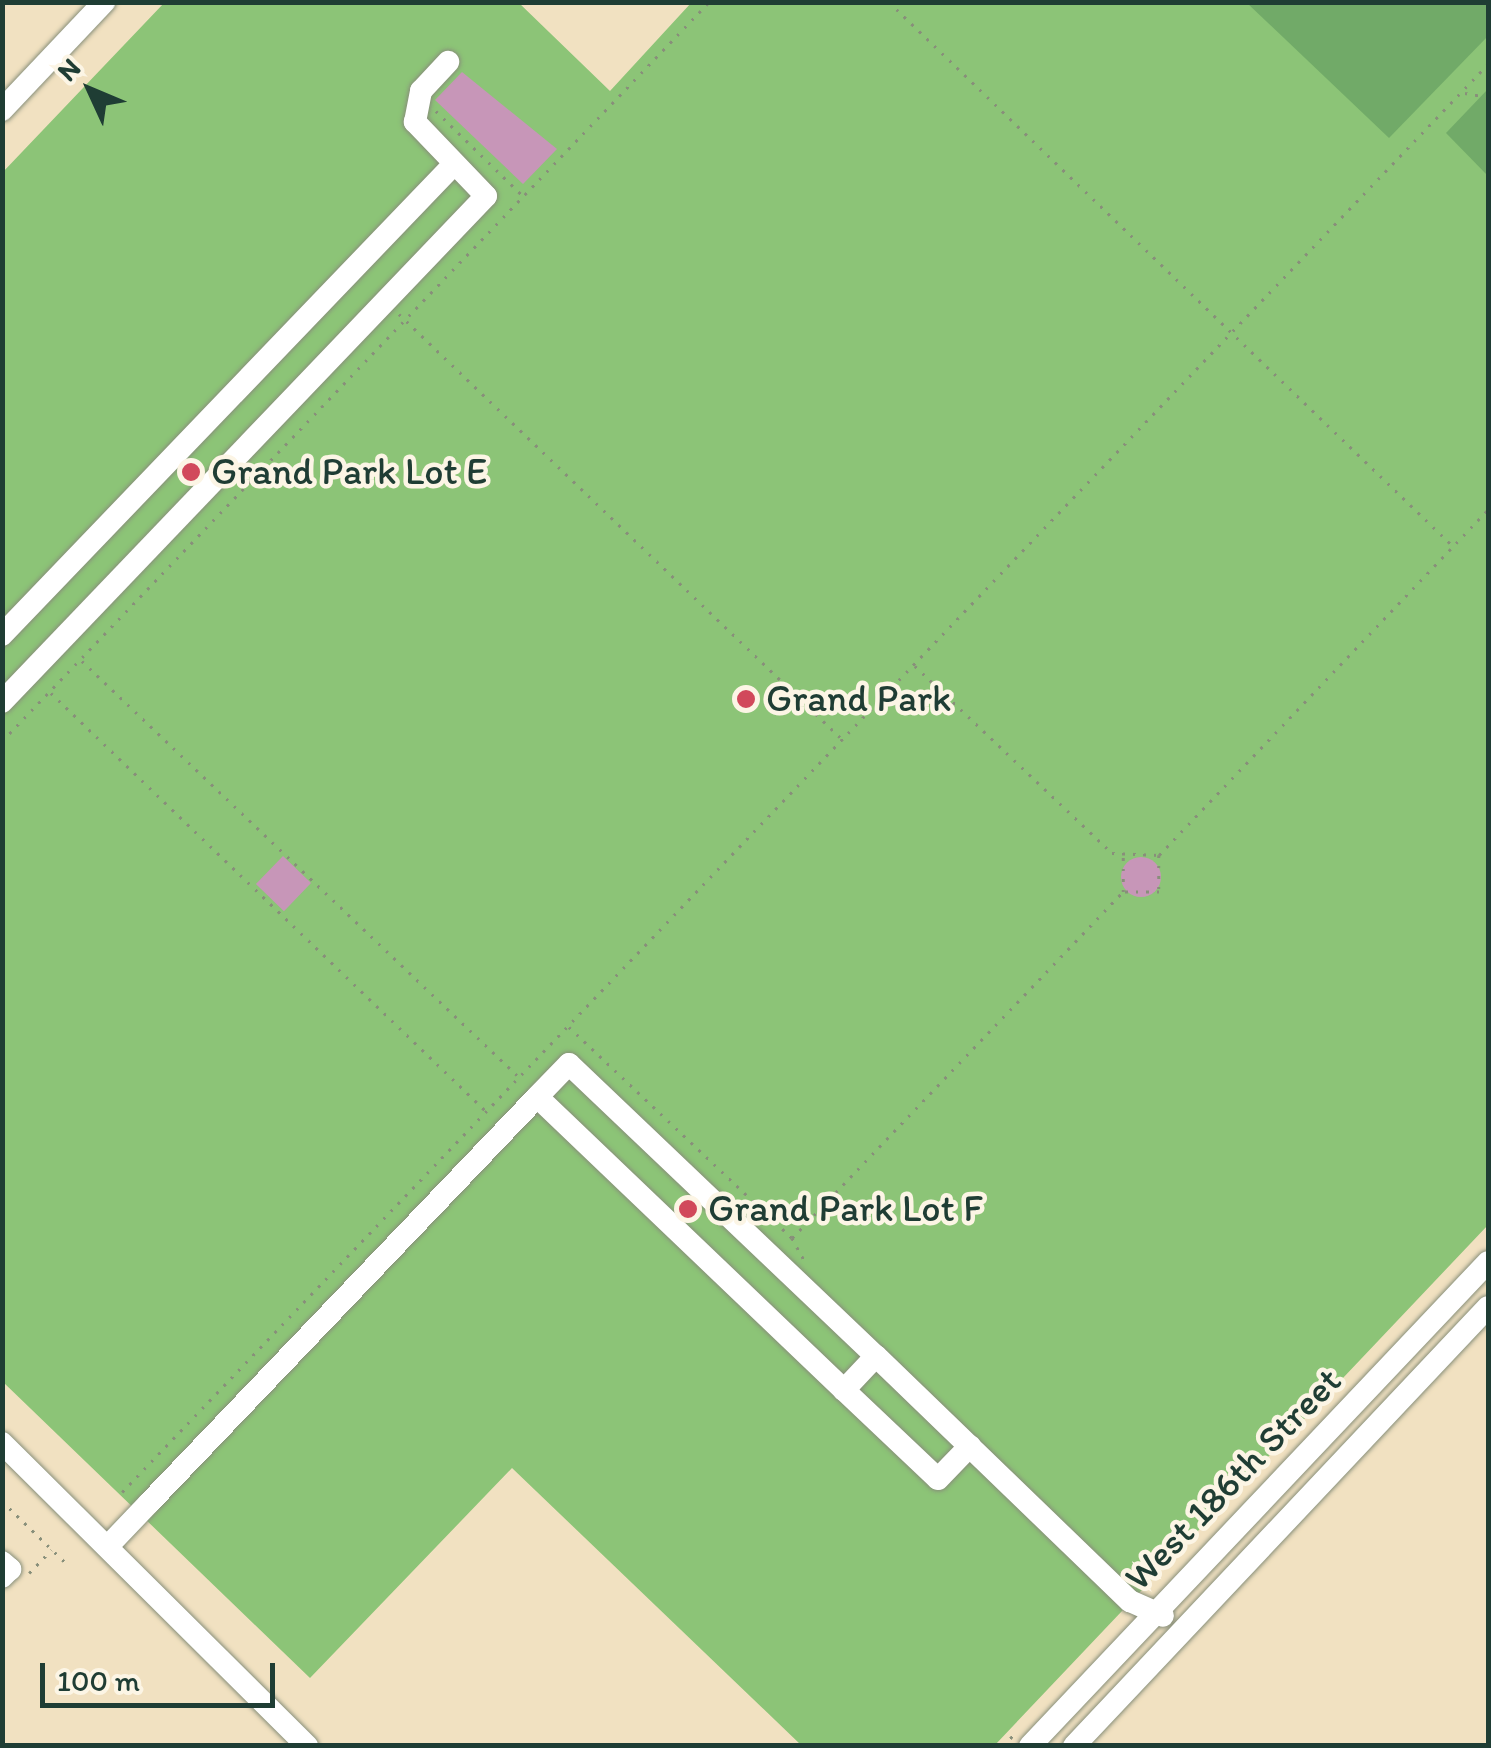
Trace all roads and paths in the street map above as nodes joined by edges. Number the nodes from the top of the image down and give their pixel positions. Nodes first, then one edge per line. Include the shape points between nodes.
1 (104, 2) edge
2 (709, 2) edge
3 (888, 2) edge
4 (448, 62) dead end
5 (1488, 64) edge
6 (1462, 92) junction
7 (419, 94) junction
8 (1488, 97) edge
9 (2, 110) edge
10 (453, 165) junction
11 (524, 197) junction
12 (343, 280) junction
13 (381, 306) junction
14 (406, 320) junction
15 (1232, 332) junction
16 (1488, 510) edge
17 (1453, 546) junction
18 (2, 635) edge
19 (81, 660) junction
20 (914, 665) junction
21 (50, 692) junction
22 (3, 700) edge
23 (842, 739) junction
24 (2, 742) edge
25 (1159, 855) junction
26 (1124, 856) junction
27 (1124, 892) junction
28 (568, 1026) junction
29 (519, 1077) junction
30 (537, 1097) junction
31 (486, 1110) junction
32 (792, 1238) junction
33 (1488, 1262) edge
34 (811, 1273) dead end
35 (1488, 1307) edge
36 (876, 1356) junction
37 (844, 1390) junction
38 (2, 1443) edge
39 (970, 1446) junction
40 (122, 1492) dead end
41 (2, 1502) edge
42 (109, 1545) junction
43 (66, 1563) dead end
44 (1157, 1610) junction
45 (1180, 1631) junction
46 (273, 1704) junction
47 (307, 1746) edge
48 (326, 1746) edge
49 (1030, 1746) edge
50 (1074, 1746) edge

1 - 9 street
2 - 11 path
3 - 15 path
4 - 7 street
5 - 6 path
6 - 8 path
6 - 15 path
7 - 10 street via 415,122
7 - 11 path
10 - 12 street
10 - 13 street via 486,196
11 - 14 path
12 - 13 street
12 - 18 street
13 - 14 path
13 - 22 street
14 - 19 path
14 - 23 path
15 - 17 path
15 - 20 path
16 - 17 path
17 - 25 path
19 - 21 path
19 - 29 path
20 - 23 path
20 - 26 path
21 - 24 path
21 - 31 path
23 - 28 path
25 - 26 path
25 - 27 path via 1160,892
26 - 27 path
27 - 32 path
28 - 29 path
28 - 32 path
29 - 31 path
30 - 36 street via 569,1064
30 - 37 street
30 - 42 street
31 - 40 path
32 - 34 path
33 - 44 street, West 186th Street
35 - 45 street, West 186th Street
36 - 37 street
36 - 39 street
37 - 39 street via 938,1479
38 - 42 street
39 - 44 street via 1130,1601
41 - 43 path
42 - 46 street
44 - 45 street
44 - 49 street, West 186th Street
45 - 50 street, West 186th Street
46 - 47 street
46 - 48 street

